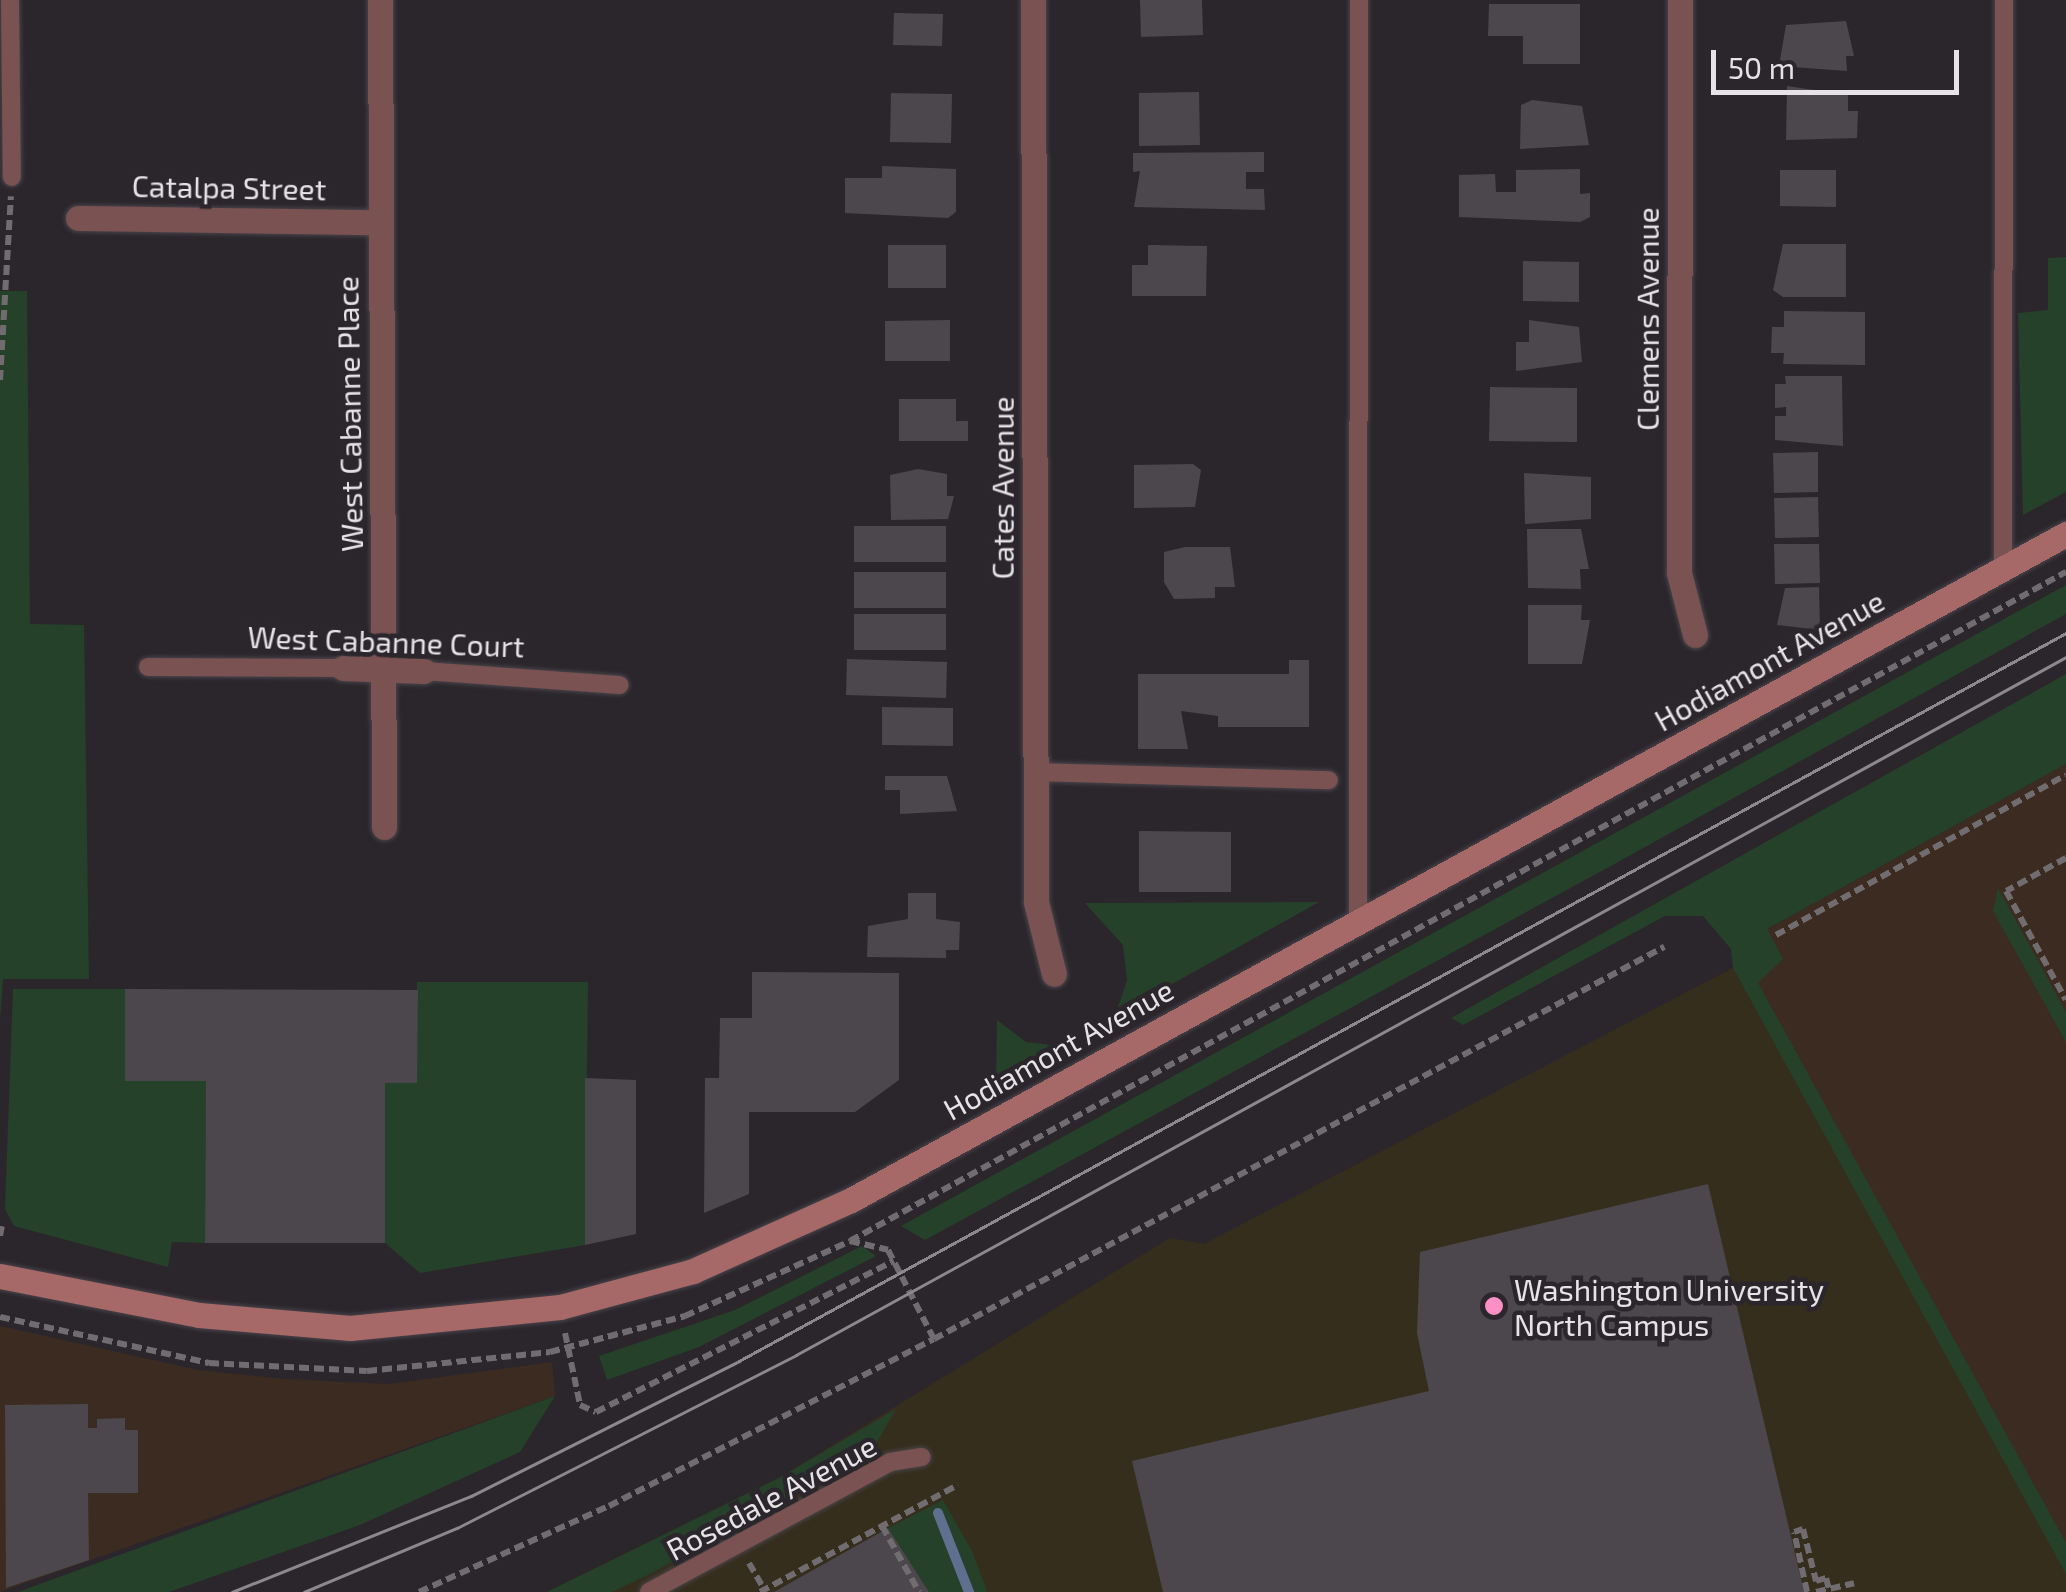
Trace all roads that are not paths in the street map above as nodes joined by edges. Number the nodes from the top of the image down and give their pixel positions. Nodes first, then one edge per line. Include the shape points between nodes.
1 (10, 0) edge
2 (380, 0) edge
3 (1034, 0) edge
4 (1359, 0) edge
5 (1680, 0) edge
6 (2004, 0) edge
7 (12, 177) road end
8 (78, 218) dead end
9 (380, 222) junction
10 (2066, 534) edge
11 (2003, 568) junction
12 (1695, 635) dead end
13 (148, 667) dead end
14 (343, 668) joint
15 (385, 669) junction
16 (424, 671) joint
17 (620, 685) dead end
18 (1035, 772) junction
19 (1329, 780) dead end
20 (384, 827) dead end
21 (1358, 922) junction
22 (1054, 974) dead end
23 (0, 1276) edge
24 (922, 1457) dead end
25 (649, 1592) edge

1 - 7 lane
2 - 9 street, West Cabanne Place
3 - 18 street, Cates Avenue
4 - 21 lane
5 - 12 street, Clemens Avenue via 1679,572
6 - 11 lane
8 - 9 street, Catalpa Street
9 - 15 street, West Cabanne Place
10 - 11 street, Hodiamont Avenue
11 - 21 street, Hodiamont Avenue
13 - 14 lane, West Cabanne Court
14 - 15 street, West Cabanne Court
15 - 16 street, West Cabanne Court
15 - 20 street, West Cabanne Place
16 - 17 lane, West Cabanne Court
18 - 19 lane
18 - 22 street, Cates Avenue via 1036,902
21 - 23 street, Hodiamont Avenue via 860,1196 693,1271 560,1307 418,1326 332,1327 199,1315
24 - 25 lane, Rosedale Avenue via 890,1462

